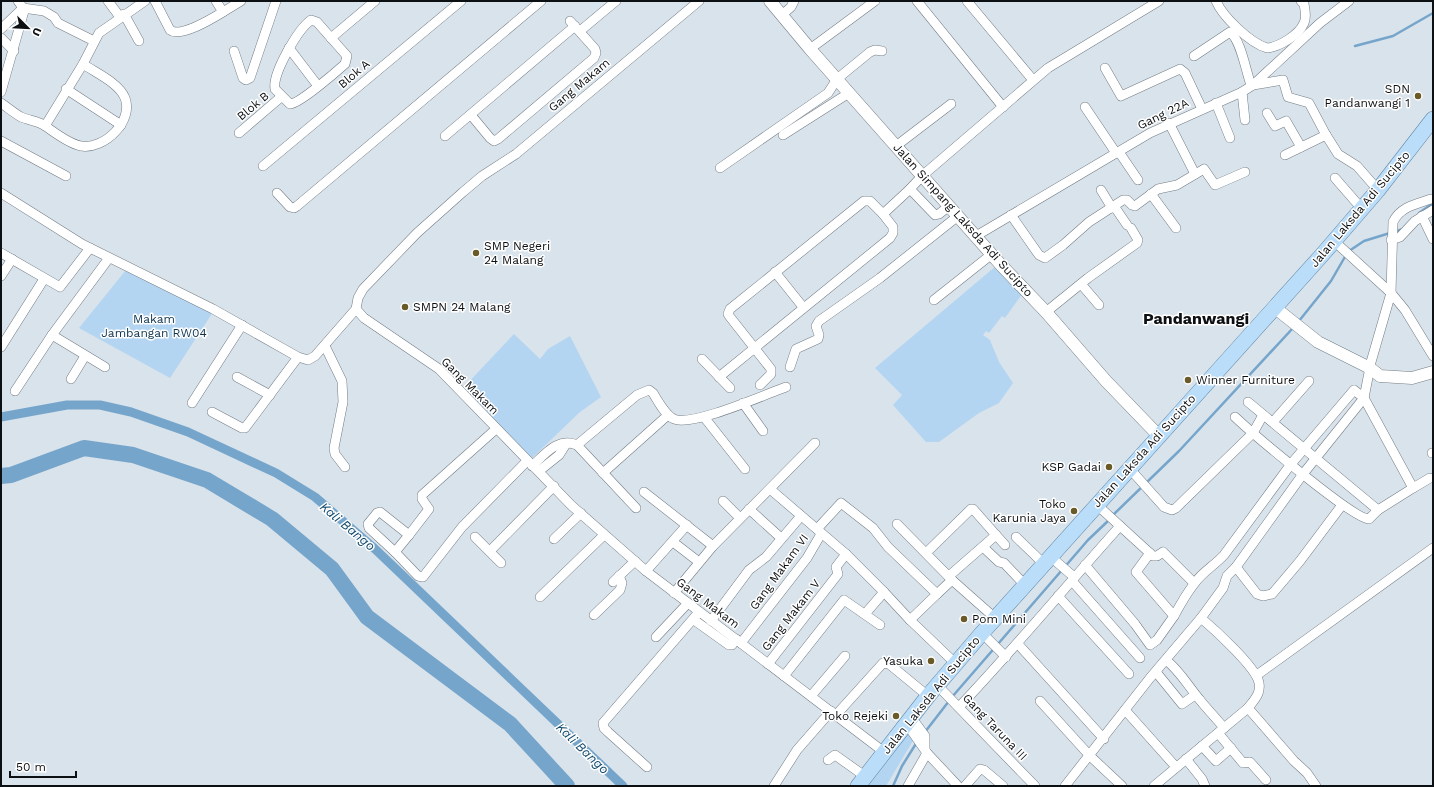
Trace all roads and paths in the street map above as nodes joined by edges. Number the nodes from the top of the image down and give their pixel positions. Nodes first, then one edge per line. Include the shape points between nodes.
1 (108, 1) edge
2 (145, 1) edge
3 (155, 1) edge
4 (216, 1) edge
5 (241, 1) edge
6 (276, 1) edge
7 (375, 1) edge
8 (461, 1) edge
9 (541, 1) edge
10 (616, 1) edge
11 (699, 1) edge
12 (770, 1) edge
13 (794, 1) edge
14 (875, 1) edge
15 (917, 1) edge
16 (967, 1) edge
17 (1159, 1) edge
18 (1216, 1) edge
19 (1301, 1) edge
20 (1349, 1) edge
21 (20, 4) edge
22 (1146, 5) edge
23 (223, 12) junction
24 (782, 15) junction
25 (122, 16) junction
26 (575, 26) junction
27 (1, 29) edge
28 (1, 38) edge
29 (331, 38) junction
30 (94, 41) junction
31 (139, 41) dead end
32 (289, 48) junction
33 (810, 49) junction
34 (14, 51) junction
35 (234, 51) dead end
36 (882, 51) dead end
37 (1194, 56) dead end
38 (83, 64) junction
39 (1105, 68) dead end
40 (837, 79) junction
41 (1033, 80) junction
42 (1252, 85) junction
43 (318, 86) junction
44 (66, 89) junction
45 (1, 92) edge
46 (1242, 92) junction
47 (849, 93) junction
48 (281, 97) junction
49 (1, 103) edge
50 (1216, 103) junction
51 (951, 104) dead end
52 (1003, 107) junction
53 (1085, 107) dead end
54 (1202, 109) junction
55 (1267, 113) dead end
56 (471, 115) junction
57 (1433, 119) edge
58 (1245, 120) dead end
59 (1169, 124) junction
60 (121, 125) junction
61 (45, 126) junction
62 (240, 133) dead end
63 (784, 135) dead end
64 (1326, 135) junction
65 (445, 136) dead end
66 (1230, 138) dead end
67 (1, 141) edge
68 (896, 146) junction
69 (1301, 147) junction
70 (1118, 153) junction
71 (1286, 155) dead end
72 (263, 166) dead end
73 (720, 168) dead end
74 (1245, 172) dead end
75 (1195, 174) junction
76 (66, 176) dead end
77 (922, 176) junction
78 (1336, 178) dead end
79 (1138, 180) dead end
80 (910, 189) junction
81 (1101, 190) dead end
82 (1378, 190) junction
83 (1, 193) edge
84 (277, 193) dead end
85 (1151, 194) junction
86 (1431, 199) dead end
87 (949, 206) junction
88 (1113, 207) junction
89 (1362, 209) junction
90 (1433, 210) edge
91 (883, 214) junction
92 (1011, 215) junction
93 (958, 216) junction
94 (1422, 216) junction
95 (1176, 228) dead end
96 (976, 236) junction
97 (1433, 239) edge
98 (1392, 240) junction
99 (1338, 245) junction
100 (90, 248) junction
101 (1, 253) edge
102 (992, 254) junction
103 (109, 258) junction
104 (12, 259) junction
105 (775, 272) junction
106 (1, 276) edge
107 (44, 279) junction
108 (1081, 284) junction
109 (1391, 293) junction
110 (934, 300) dead end
111 (1099, 305) dead end
112 (803, 307) junction
113 (1274, 307) junction
114 (356, 309) junction
115 (1046, 312) junction
116 (242, 325) junction
117 (52, 335) junction
118 (325, 346) junction
119 (1, 347) edge
120 (755, 348) junction
121 (85, 356) junction
122 (1433, 356) edge
123 (298, 357) junction
124 (702, 359) dead end
125 (105, 367) dead end
126 (790, 367) dead end
127 (1370, 368) junction
128 (1433, 372) edge
129 (237, 376) dead end
130 (719, 377) junction
131 (71, 379) dead end
132 (1309, 381) dead end
133 (760, 385) dead end
134 (786, 387) dead end
135 (730, 388) dead end
136 (15, 391) dead end
137 (270, 395) junction
138 (1364, 398) junction
139 (1248, 402) dead end
140 (192, 403) dead end
141 (743, 403) junction
142 (212, 412) dead end
143 (668, 415) junction
144 (1263, 415) junction
145 (704, 416) junction
146 (1235, 417) dead end
147 (1273, 422) junction
148 (496, 429) junction
149 (763, 431) dead end
150 (1253, 434) junction
151 (1159, 436) junction
152 (815, 443) dead end
153 (577, 444) junction
154 (1304, 449) junction
155 (1315, 459) junction
156 (1291, 464) junction
157 (533, 466) junction
158 (344, 467) dead end
159 (745, 469) dead end
160 (1130, 469) junction
161 (604, 473) junction
162 (1303, 474) junction
163 (1430, 478) dead end
164 (554, 486) junction
165 (1413, 488) junction
166 (770, 489) junction
167 (644, 492) dead end
168 (723, 501) dead end
169 (1096, 504) junction
170 (1342, 505) junction
171 (636, 508) dead end
172 (749, 509) junction
173 (1378, 510) junction
174 (581, 513) junction
175 (801, 516) junction
176 (740, 518) junction
177 (897, 524) dead end
178 (1118, 524) junction
179 (687, 526) junction
180 (819, 532) junction
181 (409, 535) junction
182 (604, 535) junction
183 (996, 535) junction
184 (475, 536) dead end
185 (1016, 537) dead end
186 (781, 538) junction
187 (554, 539) dead end
188 (673, 542) junction
189 (1005, 545) dead end
190 (713, 546) junction
191 (983, 547) junction
192 (1433, 548) edge
193 (490, 551) junction
194 (395, 552) junction
195 (926, 553) junction
196 (1150, 553) junction
197 (846, 554) junction
198 (635, 561) junction
199 (1051, 561) junction
200 (698, 562) junction
201 (500, 563) dead end
202 (1085, 565) junction
203 (1214, 567) junction
204 (1236, 567) junction
205 (646, 571) junction
206 (1227, 576) junction
207 (1072, 577) junction
208 (950, 578) junction
209 (1194, 583) junction
210 (1025, 585) junction
211 (884, 592) junction
212 (674, 593) junction
213 (937, 594) junction
214 (1058, 596) junction
215 (540, 597) dead end
216 (688, 603) junction
217 (866, 614) junction
218 (594, 615) dead end
219 (697, 616) junction
220 (1174, 616) junction
221 (994, 618) junction
222 (1201, 618) junction
223 (910, 620) junction
224 (711, 621) junction
225 (880, 625) dead end
226 (982, 632) junction
227 (656, 637) dead end
228 (738, 641) junction
229 (1018, 644) junction
230 (845, 656) dead end
231 (1006, 657) junction
232 (1140, 658) dead end
233 (1166, 660) junction
234 (956, 663) junction
235 (768, 664) junction
236 (1156, 672) junction
237 (1129, 674) dead end
238 (784, 676) junction
239 (1257, 676) junction
240 (1195, 695) junction
241 (811, 696) junction
242 (945, 697) junction
243 (1040, 701) dead end
244 (1248, 708) junction
245 (1125, 710) junction
246 (833, 713) junction
247 (912, 725) junction
248 (1221, 730) junction
249 (1104, 739) junction
250 (924, 745) junction
251 (1202, 746) junction
252 (1231, 748) junction
253 (884, 752) junction
254 (1090, 756) junction
255 (828, 760) dead end
256 (1186, 760) junction
257 (1176, 767) junction
258 (647, 768) dead end
259 (1266, 780) dead end
260 (862, 781) edge
261 (774, 786) edge
262 (908, 786) edge
263 (958, 786) edge
264 (965, 786) edge
265 (1003, 786) edge
266 (1035, 786) edge
267 (1065, 786) edge
268 (1122, 786) edge
269 (1154, 786) edge
270 (1205, 786) edge
271 (1316, 786) edge

1 - 25 street
2 - 25 street
3 - 23 street via 172,32 187,30
4 - 23 street
5 - 23 street
6 - 35 street via 250,78 243,78
7 - 29 street
8 - 72 street, Blok A
9 - 84 street via 297,206 290,207
10 - 26 street
11 - 114 street, Gang Makam via 516,154 477,180 417,233 363,289
12 - 24 street, Jalan Simpang Laksda Adi Sucipto
13 - 24 street via 792,7
14 - 33 street
15 - 52 street
16 - 41 street
17 - 22 street
18 - 19 street via 1228,20 1266,48 1285,41 1305,22 1304,4
20 - 42 street, Gang 22A via 1320,23
21 - 27 street
21 - 30 street via 44,11 58,23
21 - 34 street via 21,27
22 - 41 street
24 - 33 street, Jalan Simpang Laksda Adi Sucipto
25 - 30 street via 101,30
25 - 31 street
26 - 56 street
26 - 56 street via 596,51 594,58 494,141
28 - 34 street
29 - 32 street, Blok B via 317,22 311,20
29 - 43 street, Blok B via 348,56 348,60
30 - 38 street
32 - 43 street
32 - 48 street, Blok B via 275,82 275,89
33 - 40 street, Jalan Simpang Laksda Adi Sucipto
34 - 45 street
36 - 40 street via 870,52
37 - 42 street via 1228,32 1232,34
38 - 44 street
38 - 60 street via 118,88 125,98 127,110
39 - 54 street via 1121,96 1180,69 1185,73
40 - 47 street, Jalan Simpang Laksda Adi Sucipto
40 - 73 street via 828,93
41 - 52 street
42 - 46 street, Gang 22A
42 - 64 street via 1283,80 1288,97 1308,103
43 - 48 street, Blok B via 293,104 289,104
44 - 60 street
44 - 61 street
46 - 50 street, Gang 22A
46 - 58 street
47 - 63 street
47 - 68 street, Jalan Simpang Laksda Adi Sucipto
48 - 62 street, Blok B
49 - 61 street via 20,116
50 - 54 street, Gang 22A
50 - 66 street
51 - 68 street
52 - 77 street
53 - 70 street
54 - 59 street, Gang 22A
55 - 69 street via 1275,126 1286,121
56 - 65 street
57 - 82 main road, Jalan Laksda Adi Sucipto
59 - 70 street, Gang 22A
59 - 75 street
60 - 61 street via 104,141 88,146 80,146
64 - 69 street
64 - 82 street via 1338,154 1358,166
67 - 76 street
68 - 77 street, Jalan Simpang Laksda Adi Sucipto
69 - 71 street
70 - 79 street
70 - 92 street, Gang 22A
74 - 75 street via 1215,185 1204,169
75 - 85 street via 1177,185 1158,189
77 - 80 street
77 - 87 street, Jalan Simpang Laksda Adi Sucipto
78 - 89 street
80 - 87 street via 935,215
80 - 91 street
81 - 88 street
82 - 89 main road, Jalan Laksda Adi Sucipto
83 - 100 street
85 - 88 street via 1134,206 1126,200
85 - 95 street
86 - 98 street via 1396,215
87 - 93 street, Jalan Simpang Laksda Adi Sucipto
88 - 92 street via 1089,222 1061,247 1043,258
88 - 108 street via 1138,240 1137,243
89 - 99 main road, Jalan Laksda Adi Sucipto
90 - 94 street
91 - 105 street via 870,201 863,202
91 - 112 street via 893,227 890,238
92 - 96 street, Gang 22A
93 - 96 street, Jalan Simpang Laksda Adi Sucipto
93 - 126 street via 880,278 819,322 816,326 818,339 796,349
94 - 97 street
94 - 98 street via 1407,232
96 - 102 street, Jalan Simpang Laksda Adi Sucipto
98 - 109 street
99 - 109 street
99 - 113 main road, Jalan Laksda Adi Sucipto
100 - 103 street
100 - 107 street via 62,287
101 - 104 street
102 - 110 street
102 - 115 street, Jalan Simpang Laksda Adi Sucipto
103 - 116 street
103 - 117 street
104 - 106 street
104 - 107 street
105 - 112 street
105 - 120 street via 729,311 736,326
107 - 119 street
108 - 111 street
108 - 115 street
109 - 122 street via 1409,314
109 - 127 street
112 - 120 street
113 - 127 street via 1332,351
113 - 151 main road, Jalan Laksda Adi Sucipto
114 - 118 street
114 - 148 street, Gang Makam via 364,318 439,369
115 - 151 street, Jalan Simpang Laksda Adi Sucipto via 1079,352
116 - 123 street
116 - 140 street
117 - 121 street
117 - 136 street
118 - 123 street via 311,359
118 - 158 street via 342,381 343,402 334,448
120 - 130 street
120 - 133 street via 771,370 771,374
121 - 125 street
121 - 131 street
123 - 137 street
124 - 130 street
127 - 128 street via 1380,376 1402,378
127 - 138 street
129 - 137 street
130 - 135 street
132 - 147 street
134 - 141 street
137 - 142 street via 245,428
138 - 154 street via 1356,390 1351,391
138 - 155 street
138 - 165 street
139 - 144 street
141 - 145 street
141 - 149 street
143 - 145 street via 682,421
143 - 153 street via 653,393 649,390 644,391
143 - 161 street
144 - 147 street
144 - 150 street
145 - 159 street
146 - 150 street
147 - 154 street
148 - 157 street, Gang Makam
148 - 181 street via 422,495 429,509
150 - 156 street
150 - 160 street via 1172,510 1164,507
151 - 160 main road, Jalan Laksda Adi Sucipto
152 - 166 street
153 - 157 street via 558,444
153 - 161 street
154 - 155 street
154 - 156 street
155 - 162 street
155 - 173 street
156 - 162 street
156 - 203 street
157 - 164 street, Gang Makam
157 - 194 street via 462,526 424,576 418,576
160 - 169 main road, Jalan Laksda Adi Sucipto
161 - 171 street
162 - 170 street
162 - 204 street
163 - 165 street
164 - 174 street, Gang Makam
164 - 193 street
165 - 173 street
166 - 172 street
166 - 175 street
167 - 179 street
168 - 176 street
169 - 178 street
169 - 199 main road, Jalan Laksda Adi Sucipto
170 - 173 street via 1364,519 1369,519
170 - 204 street via 1272,594 1257,594
172 - 176 street
172 - 186 street
174 - 182 street, Gang Makam
174 - 187 street
175 - 180 street
175 - 186 street
176 - 190 street
177 - 195 street
178 - 196 street
178 - 202 street
179 - 188 street
179 - 190 street
180 - 197 street
180 - 213 street, Gang Makam VI via 839,505 844,504 874,530
180 - 228 street, Gang Makam VI via 807,558
181 - 194 street
181 - 194 street via 380,512 377,513 368,524 368,528
182 - 198 street, Gang Makam
182 - 215 street
183 - 189 street
183 - 191 street
183 - 195 street via 972,508
184 - 193 street
185 - 199 street
186 - 224 street via 766,557 749,570
188 - 200 street
188 - 205 street
190 - 200 street
191 - 208 street
191 - 210 street via 999,562 1004,563
192 - 239 street
193 - 201 street
195 - 208 street
196 - 209 street via 1155,557 1163,552
196 - 220 street via 1136,572
197 - 211 street
197 - 235 street, Gang Makam V via 836,567 838,573 832,582
198 - 205 street, Gang Makam
198 - 218 street via 616,579 622,583 620,590
199 - 207 street
199 - 210 main road, Jalan Laksda Adi Sucipto
200 - 212 street
202 - 207 street
202 - 220 street via 1150,645 1157,640
203 - 206 street via 1214,570 1224,577
203 - 209 street
204 - 206 street
205 - 212 street, Gang Makam
206 - 222 street via 1223,588
207 - 214 street
207 - 232 street
208 - 213 street
208 - 221 street
209 - 220 street
210 - 221 main road, Jalan Laksda Adi Sucipto
211 - 217 street
211 - 223 street
212 - 216 street, Gang Makam
213 - 223 street
214 - 229 street
214 - 237 street
216 - 219 street, Gang Makam
216 - 227 street
217 - 225 street
217 - 238 street via 844,600
219 - 224 street, Gang Makam
219 - 228 street via 730,645
219 - 258 street via 603,723 608,732
221 - 226 main road, Jalan Laksda Adi Sucipto
222 - 233 street
222 - 239 street via 1230,645
223 - 234 street
224 - 228 street, Gang Makam
226 - 231 street
226 - 234 main road, Jalan Laksda Adi Sucipto
228 - 235 street, Gang Makam
229 - 231 street
229 - 249 street
230 - 241 street
231 - 242 street
233 - 236 street
233 - 240 street
234 - 242 main road, Jalan Laksda Adi Sucipto
235 - 238 street, Gang Makam
236 - 240 street via 1182,704
236 - 245 street
238 - 241 street, Gang Makam
239 - 244 street via 1258,695
240 - 248 street
241 - 246 street, Gang Makam
242 - 246 street, Gang Taruna III via 889,664 882,664
242 - 247 main road, Jalan Laksda Adi Sucipto
242 - 266 street, Gang Taruna III
243 - 254 street
244 - 248 street
244 - 271 street
245 - 249 street
245 - 257 street
246 - 253 street, Gang Makam
246 - 261 street via 796,750
247 - 250 street
247 - 253 main road, Jalan Laksda Adi Sucipto
248 - 251 street
248 - 252 street
249 - 254 street
250 - 262 street
250 - 263 street
251 - 252 street via 1216,761
251 - 256 street
252 - 259 street via 1243,763 1250,762
253 - 260 main road, Jalan Laksda Adi Sucipto
254 - 267 street
254 - 268 street
255 - 260 street via 835,755
256 - 257 street
256 - 270 street
257 - 269 street
264 - 265 street via 980,769

